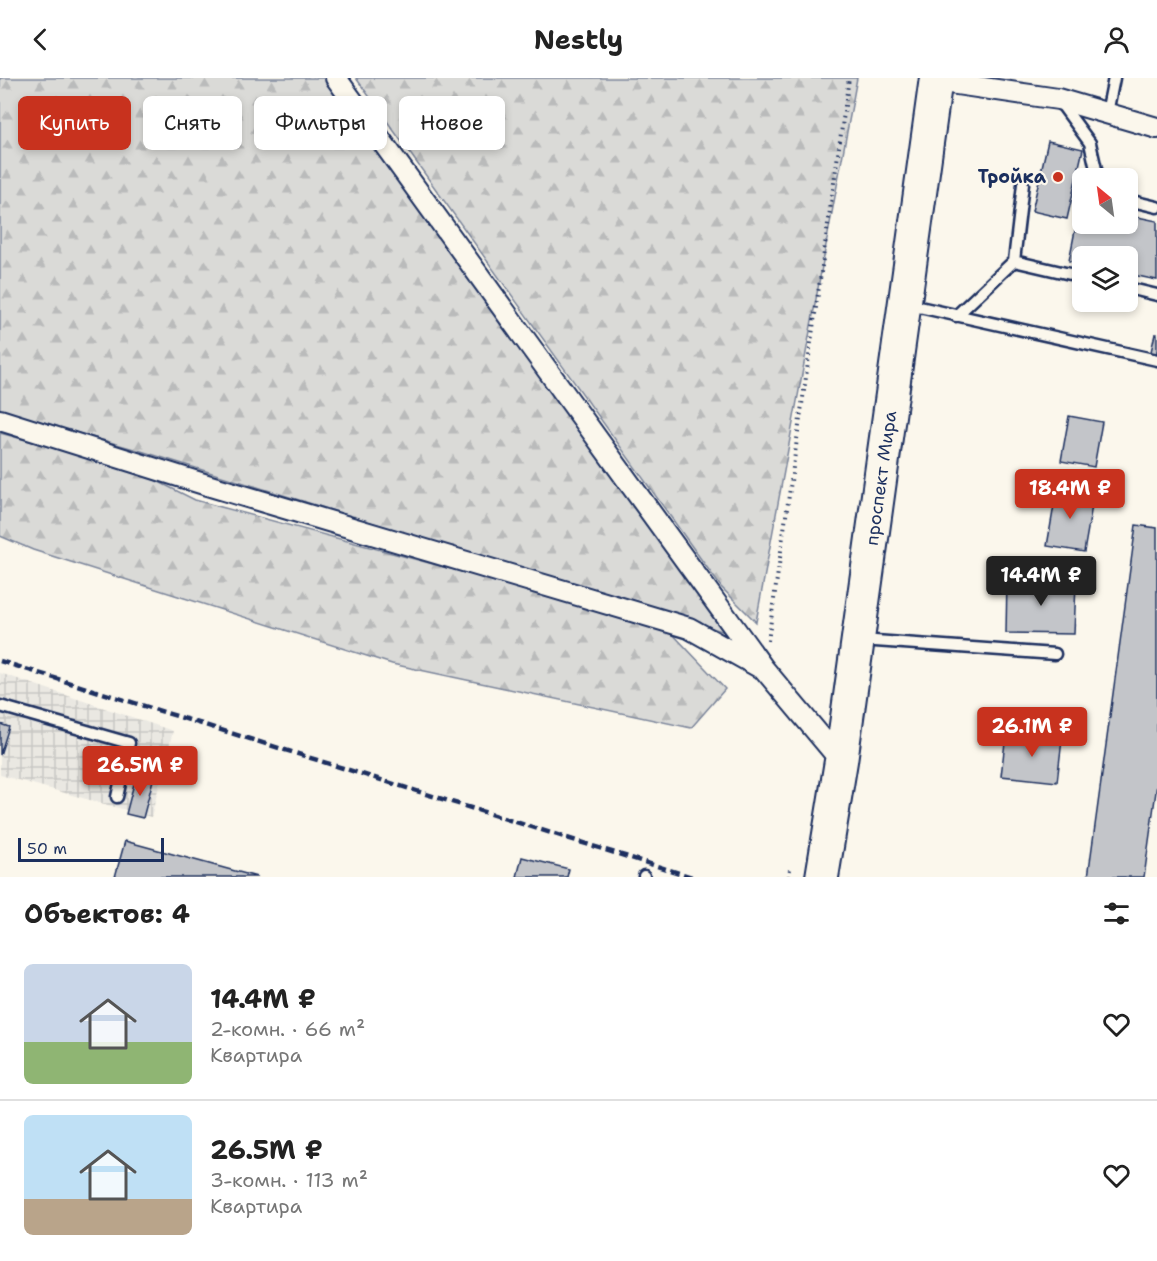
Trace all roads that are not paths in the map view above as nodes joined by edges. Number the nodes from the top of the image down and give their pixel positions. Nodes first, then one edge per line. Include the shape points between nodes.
1 (336, 78) edge
2 (1114, 78) edge
3 (936, 79) edge
4 (1058, 99) junction
5 (1107, 113) junction
6 (1157, 128) edge
7 (1096, 168) edge
8 (1023, 184) dead end
9 (1138, 202) edge
10 (1157, 207) edge
11 (1014, 261) junction
12 (1072, 275) edge
13 (1138, 290) edge
14 (1157, 295) edge
15 (905, 304) junction
16 (956, 315) junction
17 (1157, 360) edge
18 (0, 420) edge
19 (858, 640) junction
20 (1055, 654) dead end
21 (764, 669) junction
22 (0, 706) edge
23 (841, 761) junction
24 (117, 797) dead end
25 (822, 877) edge

1 - 21 street
2 - 5 lane
3 - 4 street
3 - 15 main road, проспект Мира
4 - 5 street
4 - 7 lane via 1090,143
5 - 6 street
8 - 11 lane
9 - 10 lane
11 - 12 lane
11 - 16 lane
13 - 14 lane
15 - 16 lane
15 - 19 main road, проспект Мира
16 - 17 lane
18 - 21 street via 689,628
19 - 20 lane
19 - 23 main road, проспект Мира
21 - 23 street
22 - 24 lane via 129,743
23 - 25 main road, проспект Мира

